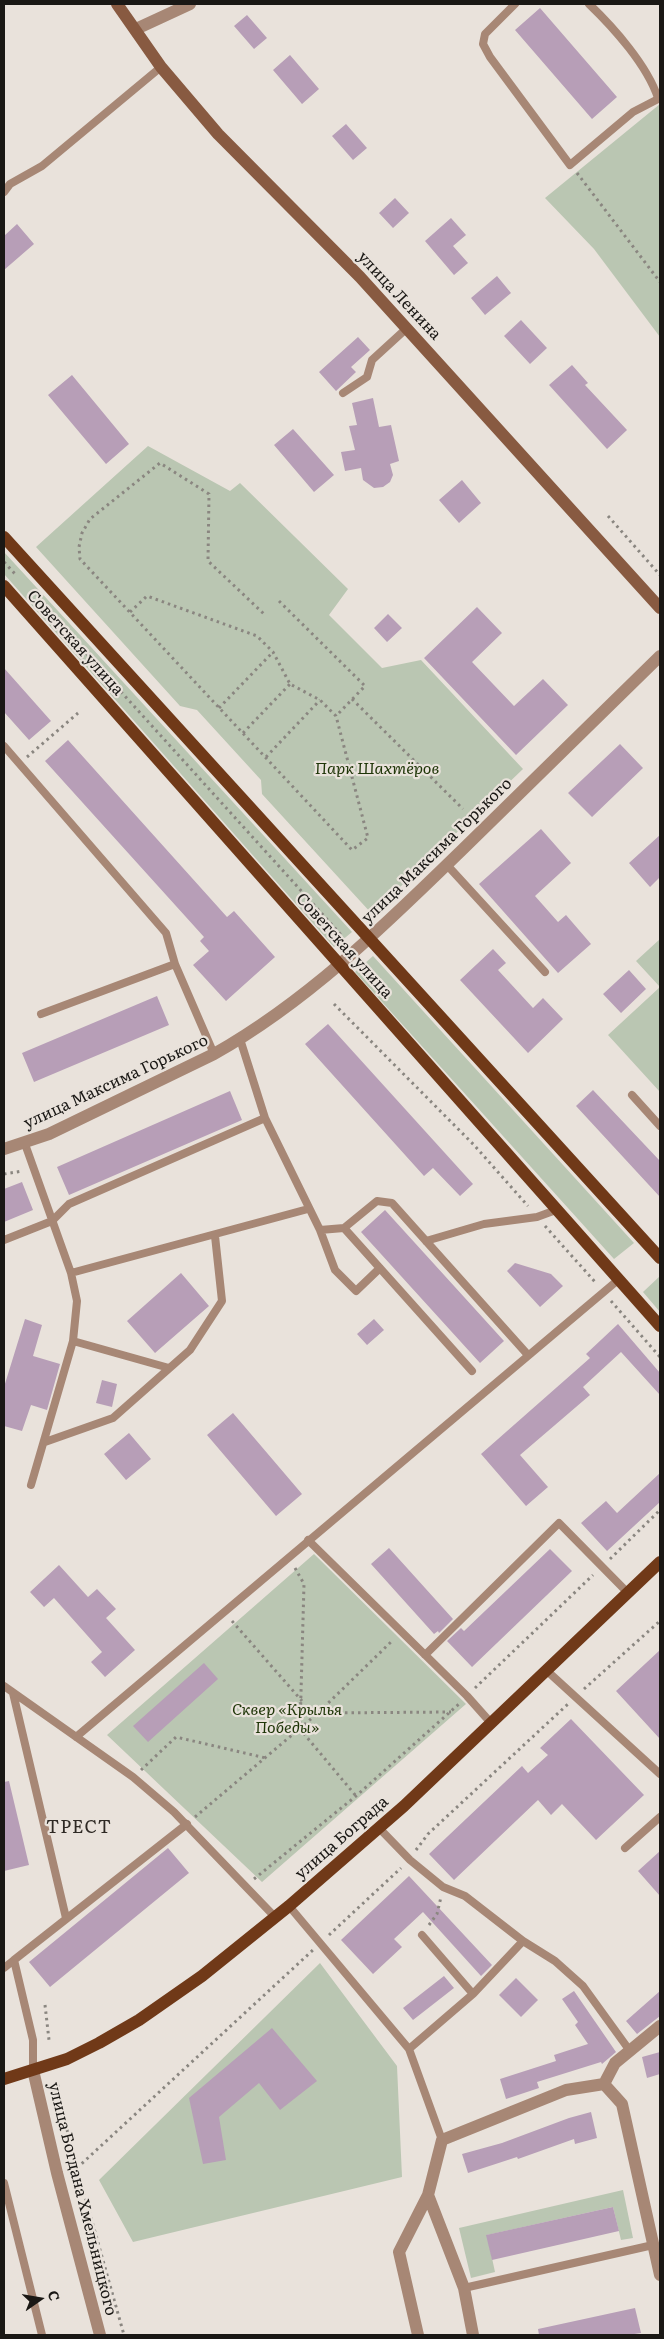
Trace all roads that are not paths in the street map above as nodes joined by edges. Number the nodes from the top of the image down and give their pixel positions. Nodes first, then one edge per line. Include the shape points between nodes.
1 (117, 4) edge
2 (190, 4) edge
3 (515, 4) edge
4 (589, 4) edge
5 (136, 29) junction
6 (162, 67) junction
7 (659, 98) edge
8 (4, 192) edge
9 (407, 328) junction
10 (344, 393) dead end
11 (4, 537) edge
12 (4, 586) edge
13 (660, 608) edge
14 (660, 656) edge
15 (4, 746) edge
16 (447, 865) junction
17 (371, 939) junction
18 (175, 964) junction
19 (339, 965) junction
20 (545, 972) dead end
21 (42, 1014) dead end
22 (240, 1039) junction
23 (214, 1054) junction
24 (632, 1095) dead end
25 (265, 1118) junction
26 (660, 1126) edge
27 (25, 1144) junction
28 (4, 1149) edge
29 (308, 1209) junction
30 (556, 1210) junction
31 (52, 1221) junction
32 (344, 1228) junction
33 (320, 1230) junction
34 (215, 1236) junction
35 (4, 1240) edge
36 (426, 1241) junction
37 (660, 1258) edge
38 (380, 1268) junction
39 (71, 1273) junction
40 (618, 1280) junction
41 (660, 1326) edge
42 (74, 1341) junction
43 (528, 1355) junction
44 (169, 1368) junction
45 (472, 1371) dead end
46 (45, 1442) junction
47 (32, 1485) dead end
48 (308, 1540) junction
49 (660, 1562) edge
50 (628, 1594) junction
51 (425, 1655) junction
52 (546, 1670) junction
53 (4, 1686) edge
54 (13, 1693) junction
55 (491, 1723) junction
56 (76, 1737) junction
57 (660, 1774) edge
58 (660, 1817) edge
59 (187, 1824) junction
60 (379, 1828) junction
61 (625, 1848) dead end
62 (289, 1906) junction
63 (275, 1917) junction
64 (66, 1918) junction
65 (422, 1935) road end
66 (523, 1941) junction
67 (14, 1960) junction
68 (4, 1968) edge
69 (473, 1994) junction
70 (660, 2026) edge
71 (409, 2049) junction
72 (630, 2051) junction
73 (33, 2070) junction
74 (4, 2079) edge
75 (604, 2084) junction
76 (442, 2140) junction
77 (4, 2183) edge
78 (428, 2194) junction
79 (653, 2245) junction
80 (660, 2275) edge
81 (464, 2288) junction
82 (42, 2335) edge
83 (100, 2335) edge
84 (418, 2335) edge
85 (473, 2335) edge

1 - 5 street, улица Ленина
2 - 5 street
3 - 7 lane via 485,34 482,44 570,165 633,112
4 - 7 lane via 652,80
5 - 6 street, улица Ленина
6 - 8 lane via 42,166 10,184
6 - 9 street, улица Ленина via 218,134
9 - 10 lane via 372,360 367,377
9 - 13 street, улица Ленина
11 - 17 main road, Советская улица
12 - 19 main road, Советская улица
14 - 16 street, улица Максима Горького
15 - 18 lane via 166,933
16 - 17 street, улица Максима Горького
16 - 20 lane
17 - 19 street, улица Максима Горького
17 - 37 main road, Советская улица
18 - 21 lane
18 - 23 lane
19 - 22 street, улица Максима Горького
19 - 30 main road, Советская улица
22 - 23 street, улица Максима Горького
22 - 25 lane
23 - 27 street, улица Максима Горького
24 - 26 lane
25 - 29 lane
25 - 31 lane via 69,1204
27 - 28 street, улица Максима Горького
27 - 31 lane
29 - 33 lane
29 - 34 lane
30 - 36 lane via 538,1218 484,1224
30 - 40 main road, Советская улица
31 - 35 lane
31 - 39 lane
32 - 33 lane
32 - 36 lane via 377,1201 392,1203
32 - 38 lane
33 - 38 lane via 335,1270 356,1291
34 - 39 lane
34 - 44 lane via 222,1301 190,1350
36 - 43 lane
38 - 45 lane
39 - 42 lane via 77,1301
40 - 41 main road, Советская улица
40 - 43 lane
42 - 44 lane
42 - 46 lane
43 - 48 lane
44 - 46 lane via 112,1418
46 - 47 lane
48 - 51 lane
48 - 56 lane
49 - 50 main road, улица Бограда
50 - 51 lane via 559,1523
50 - 52 main road, улица Бограда
51 - 55 lane
52 - 55 main road, улица Бограда
52 - 57 lane
53 - 54 lane
54 - 56 lane
54 - 64 lane
55 - 60 main road, улица Бограда
56 - 59 lane via 133,1777
58 - 61 lane
59 - 63 lane
59 - 64 lane
60 - 62 main road, улица Бограда
60 - 66 lane via 410,1860 443,1887 465,1896
62 - 63 main road, улица Бограда
62 - 71 lane
63 - 73 main road, улица Бограда via 202,1976 138,2020 66,2059
64 - 67 lane
65 - 69 lane
66 - 69 lane
66 - 72 lane via 555,1961 583,1986
67 - 68 lane
67 - 73 lane via 33,2040
69 - 71 lane
70 - 72 street
71 - 76 lane
72 - 75 street via 615,2063
73 - 74 main road, улица Бограда
73 - 83 street, улица Богдана Хмельницкого
75 - 76 street via 566,2090
75 - 79 street via 622,2104
76 - 78 street
77 - 82 lane
78 - 81 street
78 - 84 street via 399,2252
79 - 80 street
79 - 81 lane
81 - 85 street

